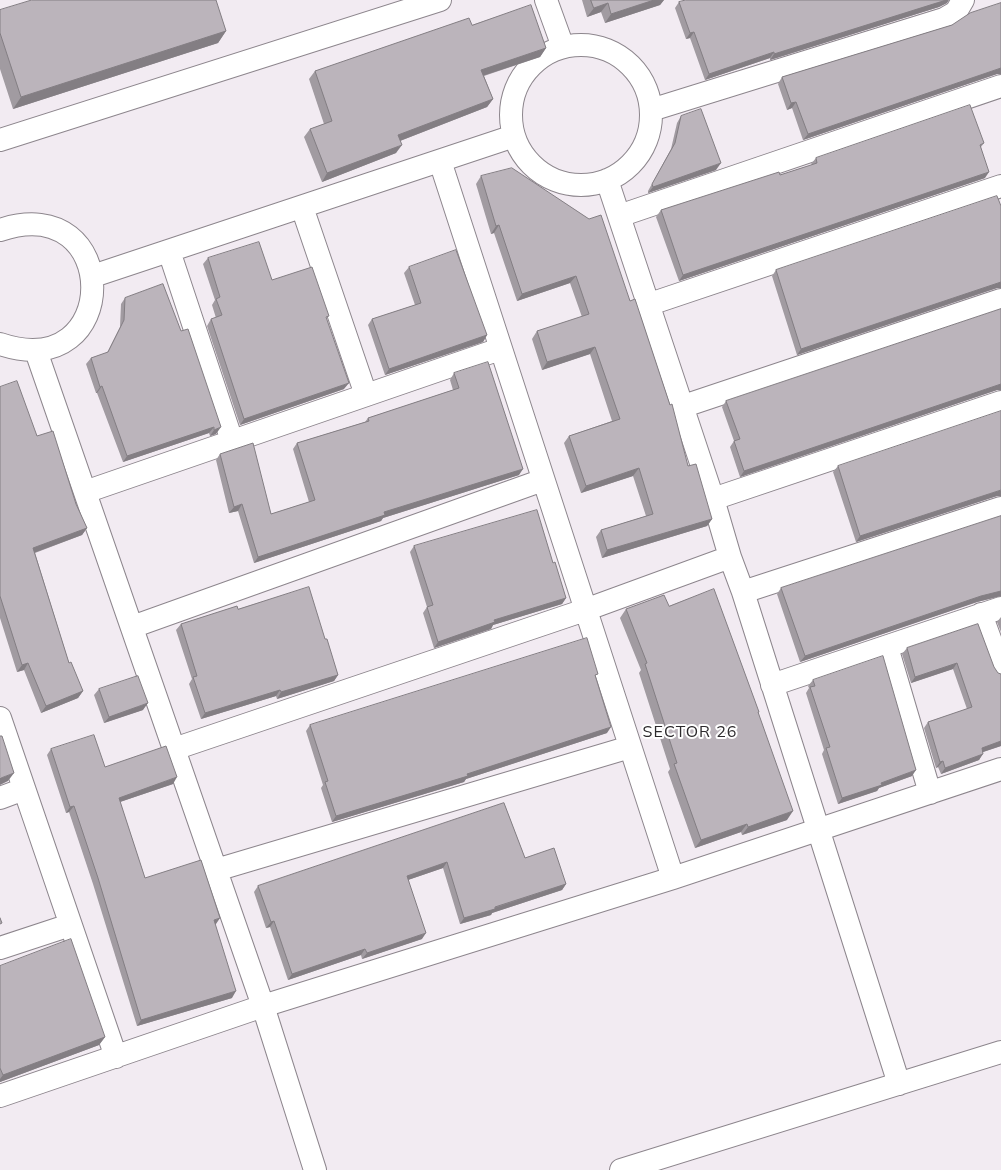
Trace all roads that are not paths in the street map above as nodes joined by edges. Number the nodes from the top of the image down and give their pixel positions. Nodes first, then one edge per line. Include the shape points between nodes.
1 (440, 0) edge
2 (546, 0) edge
3 (963, 0) edge
4 (563, 47) junction
5 (1001, 86) edge
6 (651, 110) junction
7 (514, 136) junction
8 (0, 140) edge
9 (440, 161) junction
10 (607, 180) junction
11 (1001, 186) edge
12 (302, 207) junction
13 (619, 216) junction
14 (0, 230) edge
15 (169, 251) junction
16 (93, 276) junction
17 (1001, 300) edge
18 (648, 304) junction
19 (0, 344) edge
20 (500, 349) junction
21 (36, 351) junction
22 (366, 395) junction
23 (1001, 402) edge
24 (681, 407) junction
25 (232, 441) junction
26 (543, 480) junction
27 (85, 492) junction
28 (713, 499) junction
29 (1001, 508) edge
30 (730, 557) junction
31 (743, 592) junction
32 (586, 610) junction
33 (991, 611) edge
34 (132, 627) junction
35 (887, 647) junction
36 (1001, 669) edge
37 (772, 685) junction
38 (0, 718) edge
39 (630, 747) junction
40 (174, 749) junction
41 (1001, 769) edge
42 (24, 789) junction
43 (930, 793) junction
44 (0, 798) edge
45 (817, 830) junction
46 (216, 870) junction
47 (673, 878) junction
48 (70, 925) junction
49 (0, 948) edge
50 (263, 1006) junction
51 (1001, 1052) edge
52 (116, 1057) junction
53 (899, 1084) junction
54 (0, 1096) edge
55 (315, 1170) edge
56 (621, 1170) edge

1 - 8 street
2 - 4 street
3 - 6 street via 956,12 944,19
4 - 6 street via 594,46 615,54 633,68 645,88
4 - 7 street via 534,62 521,78 513,96 510,116
5 - 13 street
6 - 10 street via 649,133 640,154 624,171
7 - 9 street
7 - 10 street via 524,156 540,172 560,182 582,185
9 - 12 street
9 - 20 street
10 - 13 street
11 - 18 street
12 - 15 street
12 - 22 street
13 - 18 street
14 - 16 street via 18,224 38,223 58,229 74,241 86,257
15 - 16 street
15 - 25 street
16 - 21 street via 93,297 87,317 74,334 57,346
17 - 24 street
18 - 24 street
19 - 21 street via 18,350
20 - 22 street
20 - 26 street
21 - 27 street
22 - 25 street
23 - 28 street
24 - 28 street
25 - 27 street
26 - 32 street
26 - 34 street
27 - 34 street
28 - 30 street
29 - 31 street
30 - 31 street
30 - 32 street
31 - 37 street
32 - 39 street
32 - 40 street
33 - 35 street
33 - 36 street
34 - 40 street
35 - 37 street
35 - 43 street
37 - 45 street
38 - 42 street
39 - 46 street
39 - 47 street
40 - 46 street
41 - 43 street
42 - 44 street
42 - 48 street
43 - 45 street
45 - 47 street
45 - 53 street
46 - 50 street
47 - 50 street
48 - 49 street
48 - 52 street
50 - 52 street
50 - 55 street
51 - 53 street
52 - 54 street
53 - 56 street

